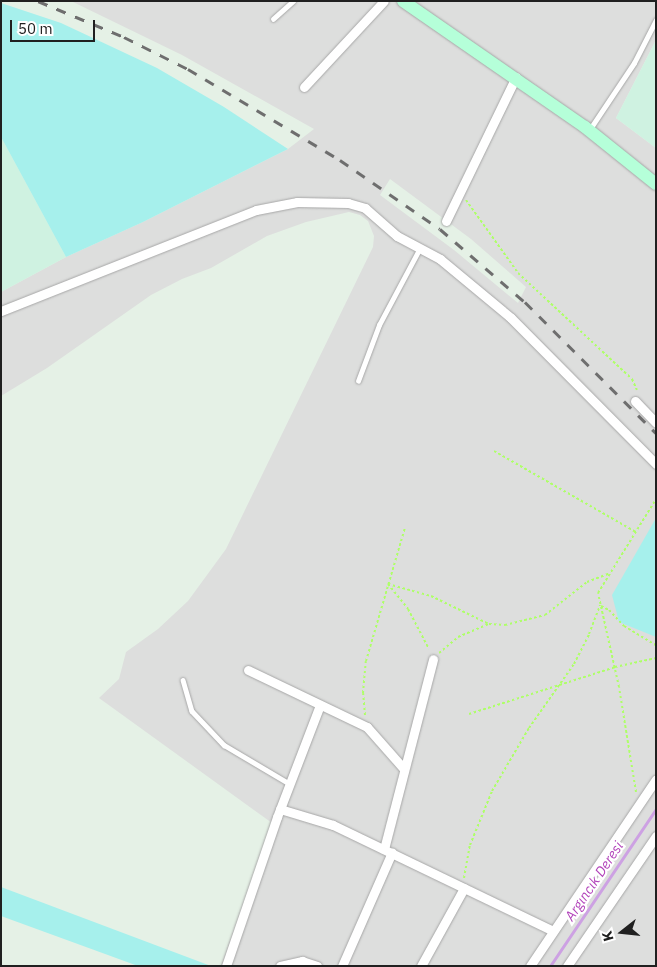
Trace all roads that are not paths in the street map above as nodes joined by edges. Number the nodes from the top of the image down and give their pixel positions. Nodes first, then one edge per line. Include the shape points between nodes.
1 (293, 1) edge
2 (384, 1) edge
3 (403, 1) edge
4 (273, 18) dead end
5 (656, 20) edge
6 (516, 77) junction
7 (304, 87) dead end
8 (589, 130) junction
9 (656, 184) edge
10 (446, 221) dead end
11 (420, 248) junction
12 (1, 311) edge
13 (358, 381) dead end
14 (635, 401) road end
15 (656, 423) edge
16 (656, 464) edge
17 (432, 659) road end
18 (248, 670) dead end
19 (183, 680) dead end
20 (320, 705) junction
21 (404, 769) junction
22 (656, 779) edge
23 (290, 784) junction
24 (280, 809) junction
25 (656, 836) edge
26 (388, 851) junction
27 (464, 888) junction
28 (553, 932) junction
29 (226, 966) edge
30 (280, 966) edge
31 (317, 966) edge
32 (342, 966) edge
33 (421, 966) edge
34 (530, 966) edge
35 (567, 966) edge

1 - 4 lane
2 - 7 street
3 - 6 street
5 - 8 lane via 634,63
6 - 8 street
6 - 10 street
8 - 9 street
11 - 12 street via 397,236 365,208 356,205 312,201 283,204 242,215
11 - 13 lane via 379,325
11 - 16 street via 440,259 511,318
14 - 15 street
17 - 21 street
18 - 20 street
19 - 23 lane via 192,711 224,745
20 - 21 street via 367,727
20 - 23 street
21 - 26 street
22 - 28 street
23 - 24 street
24 - 26 street via 333,825
24 - 29 street
25 - 35 street
26 - 27 street
26 - 32 street
27 - 28 street
27 - 33 street
28 - 34 street
30 - 31 street via 302,961

